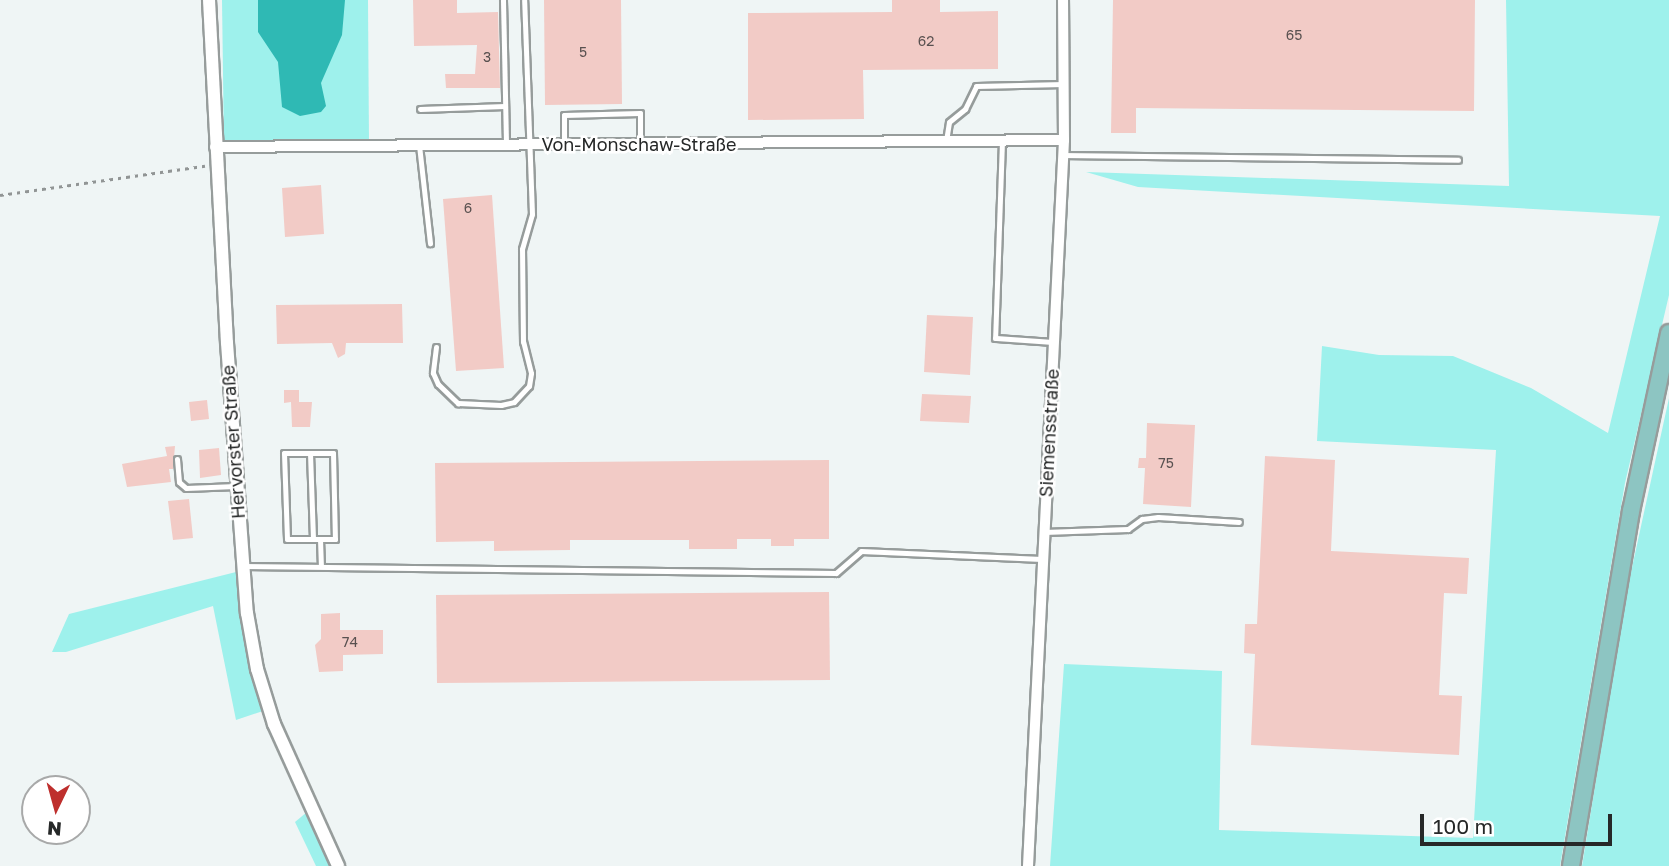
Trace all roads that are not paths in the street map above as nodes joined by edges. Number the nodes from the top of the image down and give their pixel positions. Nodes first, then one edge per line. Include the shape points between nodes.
1 (209, 0) edge
2 (503, 0) edge
3 (524, 0) edge
4 (1063, 0) edge
5 (1064, 84) junction
6 (505, 106) junction
7 (420, 110) dead end
8 (1064, 140) junction
9 (946, 141) junction
10 (1002, 141) junction
11 (419, 145) junction
12 (506, 145) junction
13 (529, 145) junction
14 (564, 145) junction
15 (640, 145) junction
16 (215, 148) junction
17 (1063, 155) junction
18 (1458, 160) dead end
19 (430, 243) dead end
20 (1669, 332) edge
21 (1054, 342) junction
22 (436, 347) dead end
23 (310, 453) junction
24 (177, 459) dead end
25 (236, 486) junction
26 (1239, 522) dead end
27 (1044, 532) junction
28 (317, 539) junction
29 (1042, 559) junction
30 (243, 566) junction
31 (321, 566) junction
32 (338, 866) edge
33 (1028, 866) edge
34 (1571, 866) edge

1 - 16 street, Hervorster Straße
2 - 6 lane
3 - 13 lane
4 - 5 street, Siemensstraße
5 - 8 street, Siemensstraße
5 - 9 lane via 976,86 965,109 948,122
6 - 7 lane
6 - 12 lane
8 - 10 street, Von-Monschaw-Straße
8 - 17 street, Siemensstraße
9 - 10 street, Von-Monschaw-Straße
9 - 15 street, Von-Monschaw-Straße
10 - 21 lane via 995,338
11 - 12 street, Von-Monschaw-Straße
11 - 16 street, Von-Monschaw-Straße
11 - 19 lane
12 - 13 street, Von-Monschaw-Straße
13 - 14 street, Von-Monschaw-Straße
13 - 22 lane via 531,214 522,249 523,342 531,373 529,386 514,402 458,403 433,373
14 - 15 street, Von-Monschaw-Straße
14 - 15 lane via 564,115 640,113
16 - 25 street, Hervorster Straße
17 - 18 lane
17 - 21 street, Siemensstraße
20 - 34 main road via 1629,524
21 - 27 street, Siemensstraße
23 - 28 lane
23 - 28 lane via 333,453 335,539
23 - 28 lane via 284,453 286,539
24 - 25 lane via 181,485
25 - 30 street, Hervorster Straße
26 - 27 lane via 1158,517 1142,519 1128,529
27 - 29 street, Siemensstraße
28 - 31 lane
29 - 31 lane via 861,551 836,573
29 - 33 street, Siemensstraße
30 - 31 lane
30 - 32 street, Hervorster Straße via 257,669 297,782

